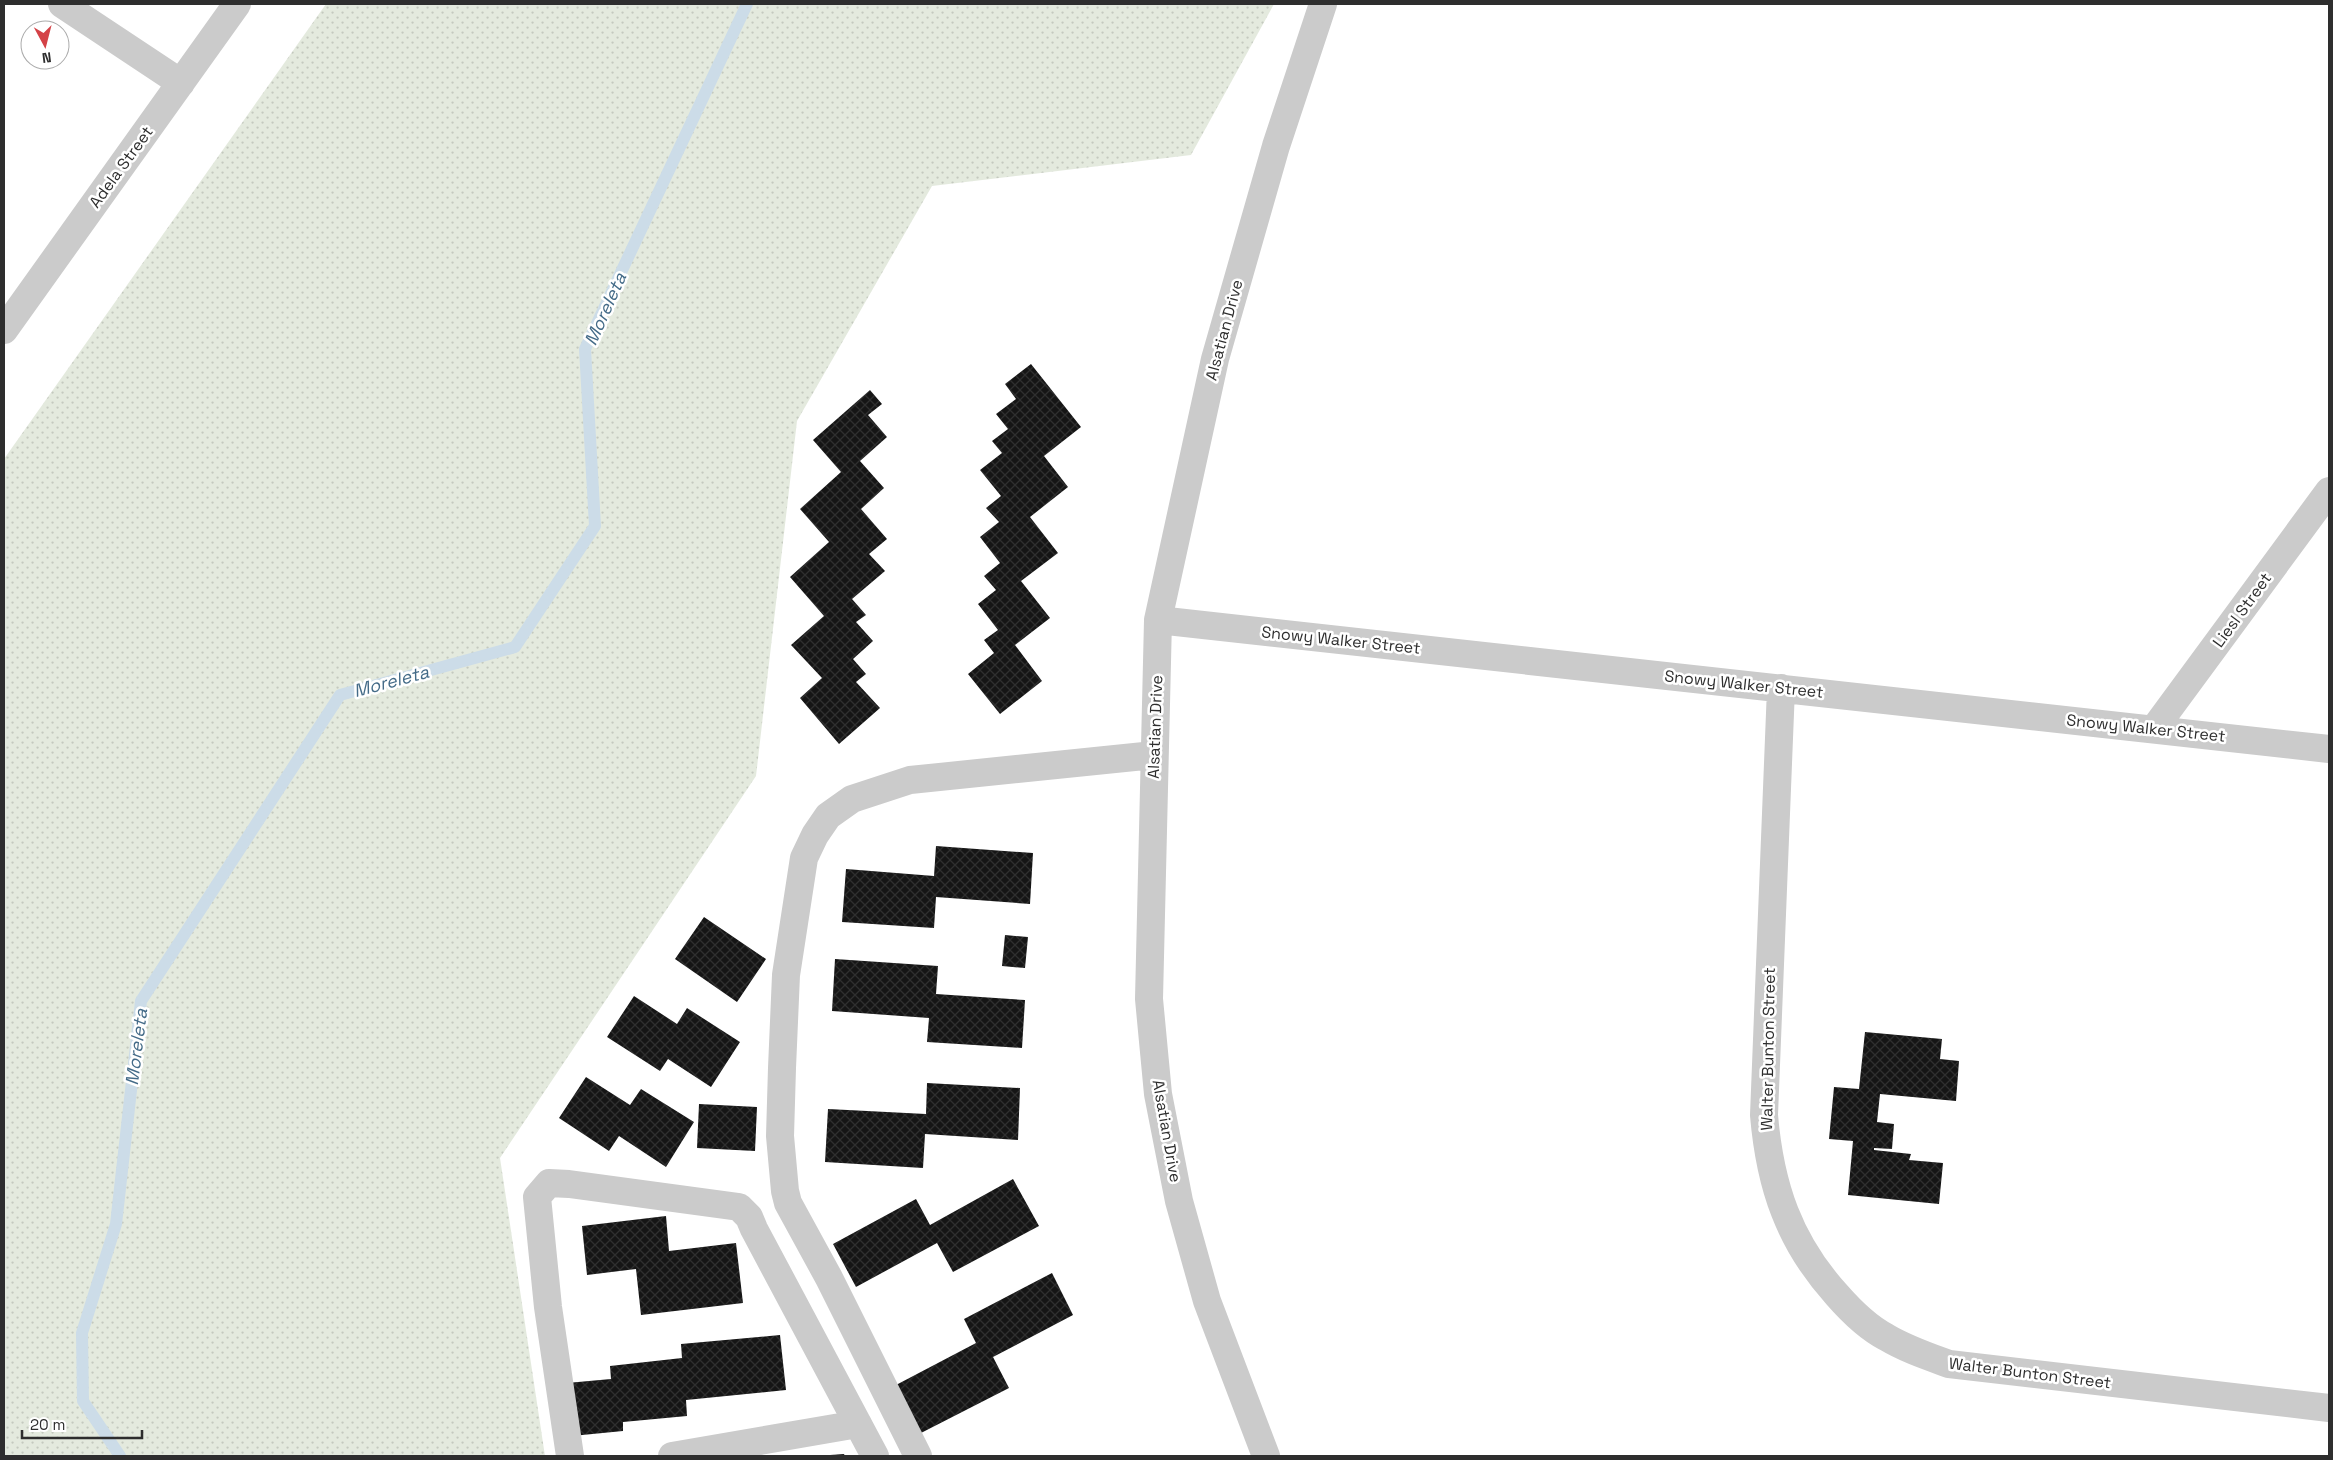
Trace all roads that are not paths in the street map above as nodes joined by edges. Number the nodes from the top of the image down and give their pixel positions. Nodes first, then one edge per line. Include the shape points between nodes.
1 (62, 4) edge
2 (237, 4) edge
3 (1323, 4) edge
4 (181, 83) junction
5 (4, 330) edge
6 (2329, 491) edge
7 (1158, 620) junction
8 (1782, 688) junction
9 (2154, 729) junction
10 (2329, 749) edge
11 (1154, 755) junction
12 (2329, 1408) edge
13 (858, 1424) junction
14 (1258, 1454) edge
15 (570, 1456) edge
16 (672, 1456) edge
17 (875, 1456) edge
18 (918, 1456) edge

1 - 4 street
2 - 4 street, Adela Street
3 - 7 street, Alsatian Drive via 1276,146 1215,359
4 - 5 street, Adela Street
6 - 9 street, Liesl Street
7 - 8 street, Snowy Walker Street
7 - 11 street, Alsatian Drive
8 - 9 street, Snowy Walker Street
8 - 12 street, Walter Bunton Street via 1764,1115 1772,1176 1784,1212 1798,1243 1818,1274 1855,1315 1884,1337 1949,1364
9 - 10 street, Snowy Walker Street
11 - 14 street, Alsatian Drive via 1149,999 1158,1094 1179,1201 1207,1301
11 - 18 street via 910,780 881,788 852,799 828,816 804,858 786,975 780,1136 785,1191 788,1203
13 - 15 street via 749,1216 739,1207 549,1183 537,1198 548,1307
13 - 16 street
13 - 17 street

